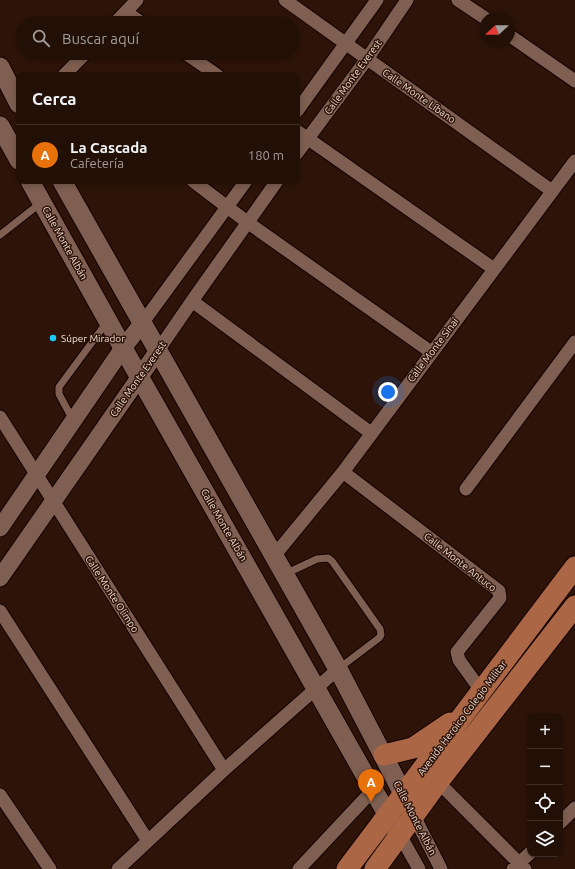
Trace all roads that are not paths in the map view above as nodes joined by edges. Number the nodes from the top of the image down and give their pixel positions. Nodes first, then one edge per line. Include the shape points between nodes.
1 (137, 0) edge
2 (285, 0) edge
3 (377, 0) edge
4 (407, 0) edge
5 (458, 0) edge
6 (126, 12) junction
7 (479, 14) edge
8 (122, 16) edge
9 (132, 16) edge
10 (515, 39) edge
11 (346, 44) junction
12 (367, 59) junction
13 (79, 60) edge
14 (195, 60) edge
15 (0, 67) edge
16 (67, 72) edge
17 (213, 72) edge
18 (575, 81) edge
19 (16, 98) edge
20 (300, 107) edge
21 (2, 133) edge
22 (302, 135) edge
23 (16, 155) edge
24 (575, 160) edge
25 (32, 184) edge
26 (64, 184) edge
27 (197, 184) edge
28 (244, 184) edge
29 (275, 184) edge
30 (552, 191) junction
31 (42, 201) junction
32 (227, 207) junction
33 (247, 222) junction
34 (0, 235) edge
35 (494, 269) junction
36 (192, 301) junction
37 (108, 320) junction
38 (142, 325) junction
39 (575, 342) edge
40 (123, 348) junction
41 (158, 352) junction
42 (431, 352) junction
43 (140, 377) junction
44 (0, 418) edge
45 (74, 422) junction
46 (371, 433) junction
47 (343, 472) junction
48 (36, 476) junction
49 (466, 489) dead end
50 (53, 502) junction
51 (0, 528) edge
52 (274, 556) junction
53 (575, 567) edge
54 (284, 574) junction
55 (0, 578) edge
56 (575, 606) edge
57 (0, 611) edge
58 (338, 669) junction
59 (317, 688) junction
60 (482, 692) junction
61 (468, 710) junction
62 (384, 756) junction
63 (224, 770) junction
64 (438, 782) junction
65 (373, 790) junction
66 (404, 794) junction
67 (0, 795) edge
68 (575, 808) edge
69 (388, 815) junction
70 (414, 816) junction
71 (562, 821) edge
72 (400, 835) junction
73 (148, 841) junction
74 (527, 857) edge
75 (519, 867) edge
76 (50, 869) edge
77 (118, 869) edge
78 (299, 869) edge
79 (347, 869) edge
80 (375, 869) edge
81 (419, 869) edge
82 (441, 869) edge

1 - 6 street
2 - 11 street, Calle Monte Líbano
3 - 11 street
4 - 12 street, Calle Monte Everest
5 - 7 street
6 - 8 street
6 - 9 street
10 - 18 street
11 - 12 street, Calle Monte Líbano
11 - 20 street
12 - 22 street, Calle Monte Everest
12 - 30 street, Calle Monte Líbano
13 - 16 street
14 - 17 street
15 - 19 main road
21 - 23 main road
22 - 35 street
24 - 30 street, Calle Monte Sinaí
25 - 31 main road, Calle Monte Albán
26 - 38 main road, Calle Monte Albán
27 - 32 street
28 - 32 street
29 - 33 street, Calle Monte Everest
30 - 35 street, Calle Monte Sinaí
31 - 34 lane
31 - 37 main road, Calle Monte Albán
32 - 33 street
32 - 38 street
33 - 36 street, Calle Monte Everest
33 - 42 street
35 - 42 street, Calle Monte Sinaí
36 - 41 street, Calle Monte Everest
36 - 46 street
37 - 40 main road, Calle Monte Albán
37 - 45 lane via 59,387 59,394
38 - 40 street
38 - 41 main road, Calle Monte Albán
39 - 49 street
40 - 43 main road, Calle Monte Albán
40 - 45 street
41 - 43 street, Calle Monte Everest
41 - 52 main road, Calle Monte Albán
42 - 46 street, Calle Monte Sinaí
43 - 50 street, Calle Monte Everest
43 - 59 main road, Calle Monte Albán
44 - 48 street, Calle Monte Olimpo
45 - 48 street
46 - 47 street, Calle Monte Sinaí
47 - 52 street, Calle Monte Sinaí
47 - 60 street, Calle Monte Antuco via 499,591 500,598 457,652 459,660
48 - 50 street, Calle Monte Olimpo
48 - 51 street
50 - 55 street, Calle Monte Everest
50 - 63 street, Calle Monte Olimpo
52 - 54 main road, Calle Monte Albán
53 - 60 main road, Avenida Heroico Colegio Militar
54 - 58 main road, Calle Monte Albán
54 - 58 lane via 317,559 328,558 380,629 379,638
56 - 64 main road, Avenida Heroico Colegio Militar
57 - 73 street
58 - 59 street
58 - 62 main road, Calle Monte Albán
59 - 63 street
59 - 65 main road, Calle Monte Albán
60 - 61 main road, Avenida Heroico Colegio Militar
61 - 62 main road via 422,743
61 - 66 main road, Avenida Heroico Colegio Militar
62 - 66 main road, Calle Monte Albán
63 - 73 street
64 - 70 main road, Avenida Heroico Colegio Militar
64 - 75 street
65 - 69 main road, Calle Monte Albán
65 - 78 street
66 - 69 main road, Avenida Heroico Colegio Militar
66 - 70 main road, Calle Monte Albán
67 - 76 street
68 - 71 street
69 - 72 main road, Calle Monte Albán
69 - 79 main road, Avenida Heroico Colegio Militar
70 - 72 main road, Avenida Heroico Colegio Militar
70 - 82 street, Calle Monte Albán
72 - 80 main road, Avenida Heroico Colegio Militar
72 - 81 street, Calle Monte Albán
73 - 77 street
74 - 75 street

